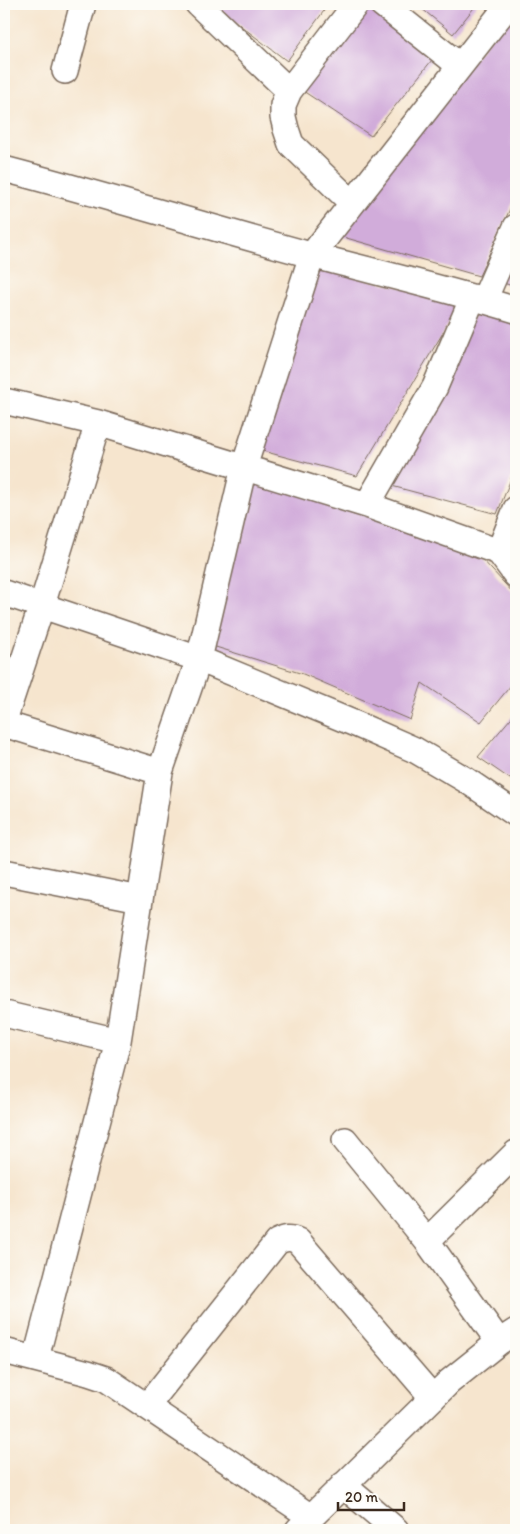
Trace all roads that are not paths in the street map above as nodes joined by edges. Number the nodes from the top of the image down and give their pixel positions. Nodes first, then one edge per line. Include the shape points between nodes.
1 (83, 4) edge
2 (198, 4) edge
3 (356, 4) edge
4 (382, 4) edge
5 (509, 4) edge
6 (460, 66) junction
7 (65, 71) dead end
8 (289, 91) junction
9 (4, 169) edge
10 (352, 203) junction
11 (516, 227) edge
12 (312, 255) junction
13 (478, 298) junction
14 (516, 310) edge
15 (4, 401) edge
16 (98, 423) junction
17 (244, 468) junction
18 (366, 505) junction
19 (516, 509) edge
20 (499, 552) junction
21 (516, 575) edge
22 (4, 593) edge
23 (42, 605) junction
24 (199, 659) junction
25 (4, 720) edge
26 (4, 724) edge
27 (160, 772) junction
28 (516, 814) edge
29 (4, 872) edge
30 (140, 900) junction
31 (4, 1014) edge
32 (118, 1040) junction
33 (345, 1140) dead end
34 (516, 1153) edge
35 (427, 1241) junction
36 (508, 1337) edge
37 (4, 1351) edge
38 (36, 1358) junction
39 (433, 1398) junction
40 (147, 1406) junction
41 (343, 1485) junction
42 (304, 1524) edge
43 (396, 1530) edge

1 - 7 street
2 - 8 street
3 - 8 street
4 - 6 street
5 - 6 street
6 - 10 street
8 - 10 street via 283,105 283,117 291,144
9 - 12 street
10 - 12 street
11 - 13 street
12 - 13 street
12 - 17 street
13 - 14 street
13 - 18 street via 435,387
15 - 16 street
16 - 17 street
16 - 23 street
17 - 18 street
17 - 24 street
18 - 20 street
19 - 20 street
20 - 21 street
22 - 23 street
23 - 24 street
23 - 25 street
24 - 27 street
24 - 28 street via 415,750
26 - 27 street
27 - 30 street
29 - 30 street
30 - 32 street
31 - 32 street
32 - 38 street
33 - 35 street
34 - 35 street
35 - 36 street
36 - 39 street
37 - 38 street
38 - 40 street via 106,1379
39 - 40 street via 302,1244 286,1238 277,1242
39 - 41 street
40 - 42 street
41 - 42 street
41 - 43 street

